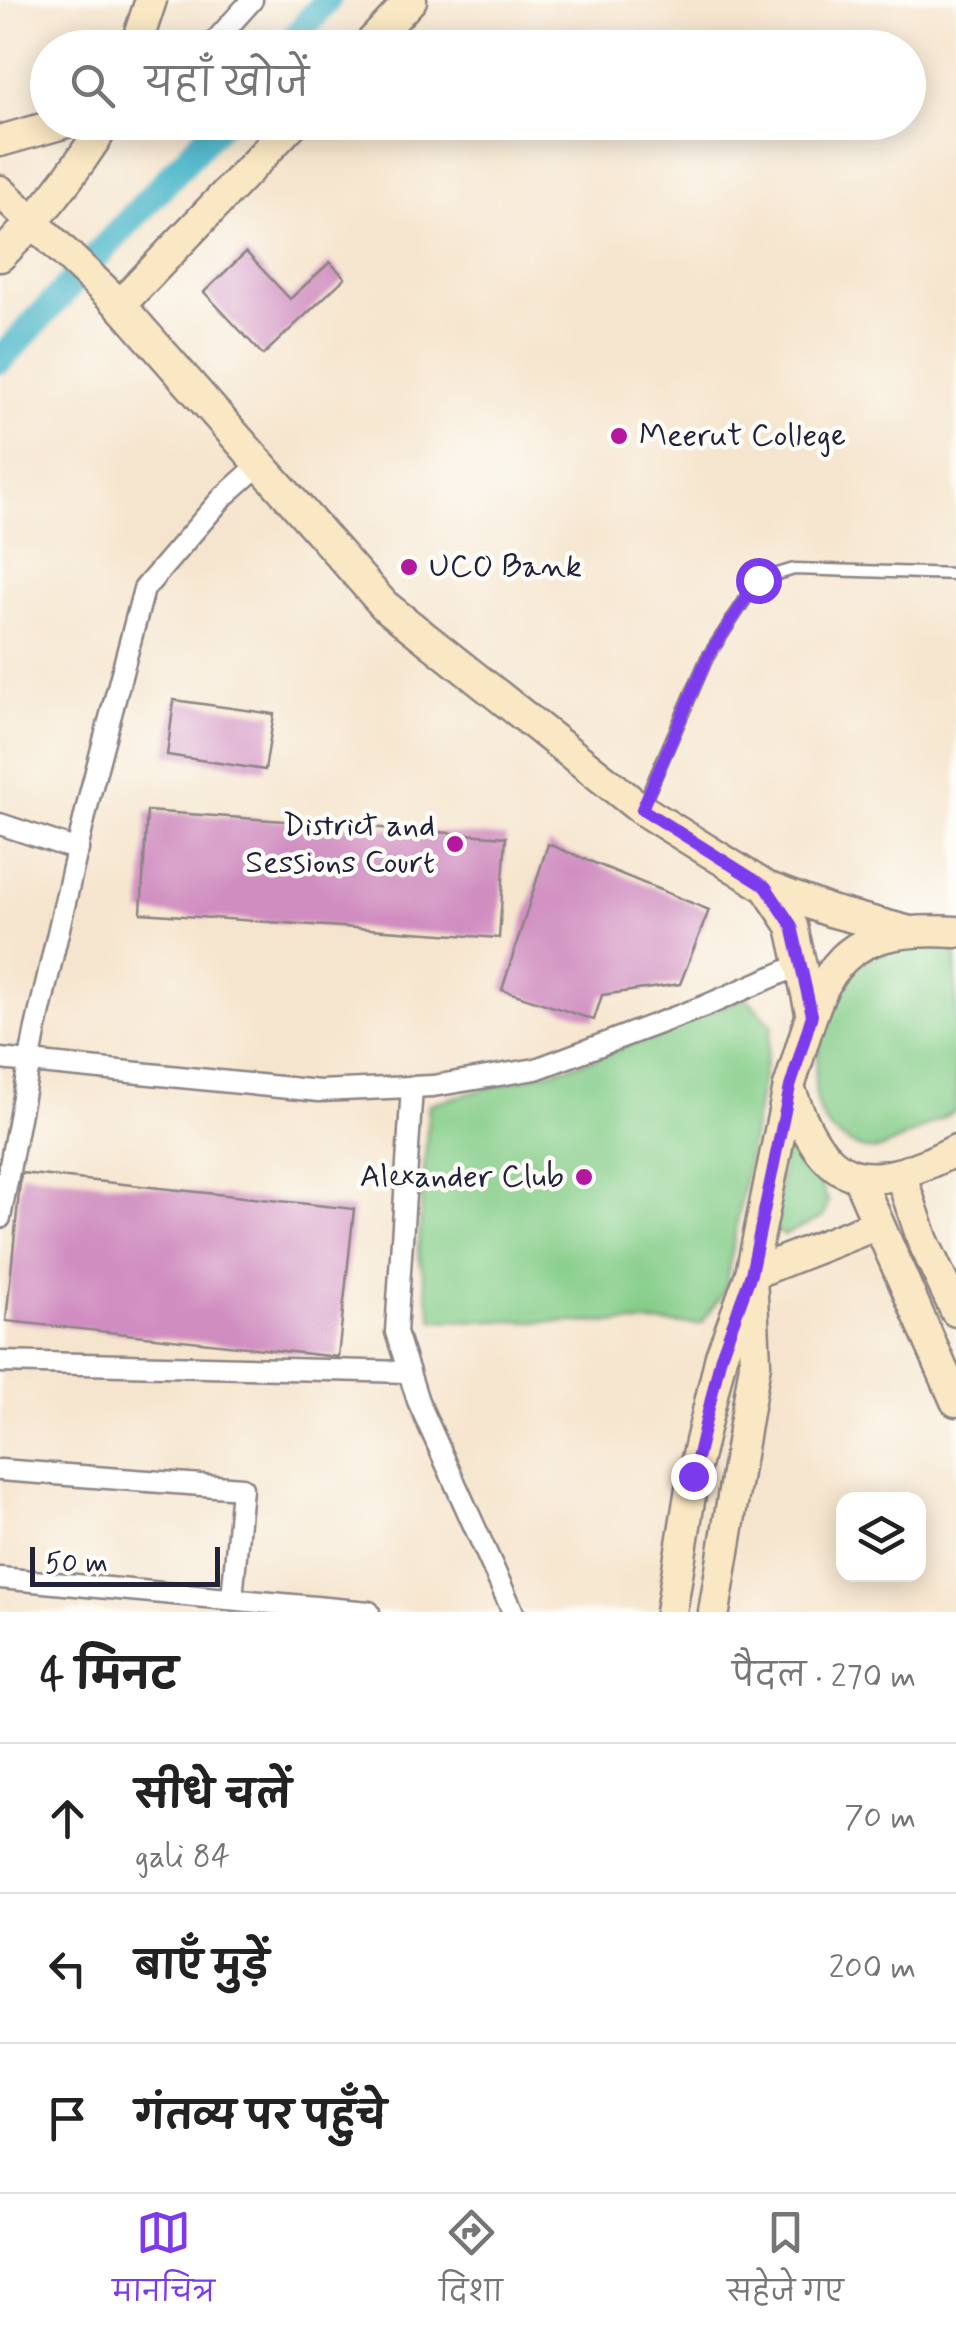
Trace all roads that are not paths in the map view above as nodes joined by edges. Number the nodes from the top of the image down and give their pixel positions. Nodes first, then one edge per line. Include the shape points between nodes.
1 (151, 0) edge
2 (252, 0) edge
3 (411, 0) edge
4 (141, 30) edge
5 (225, 30) edge
6 (383, 30) edge
7 (30, 133) edge
8 (95, 140) edge
9 (275, 140) edge
10 (0, 141) edge
11 (0, 191) edge
12 (34, 223) junction
13 (0, 256) edge
14 (110, 296) junction
15 (260, 464) junction
16 (956, 574) edge
17 (642, 809) junction
18 (0, 824) edge
19 (78, 850) junction
20 (766, 887) junction
21 (906, 931) junction
22 (956, 932) edge
23 (802, 964) junction
24 (812, 1015) junction
25 (0, 1059) edge
26 (29, 1063) junction
27 (412, 1087) junction
28 (790, 1087) junction
29 (956, 1150) edge
30 (901, 1176) junction
31 (858, 1178) junction
32 (0, 1218) edge
33 (878, 1224) junction
34 (751, 1274) junction
35 (956, 1310) edge
36 (0, 1362) edge
37 (409, 1372) junction
38 (956, 1401) edge
39 (0, 1470) edge
40 (0, 1578) edge
41 (232, 1599) junction
42 (369, 1612) edge
43 (513, 1612) edge
44 (671, 1612) edge
45 (714, 1612) edge

1 - 4 street
2 - 5 street
3 - 6 street
7 - 10 street
8 - 12 street
9 - 14 street
11 - 12 street
12 - 13 street
12 - 14 street
14 - 15 street
15 - 17 street via 384,606
15 - 19 street via 144,589
16 - 17 lane via 794,568 758,580 707,658
17 - 20 street
18 - 19 street
19 - 26 street
20 - 21 street
20 - 23 street via 792,926
21 - 22 street
21 - 24 street via 852,948 834,965
23 - 24 street
23 - 27 street via 536,1069
24 - 28 street
25 - 26 street
26 - 27 street via 319,1091
26 - 32 street
27 - 37 street via 396,1332
28 - 31 street via 814,1144
28 - 34 street
29 - 30 street
30 - 31 street
30 - 35 street
31 - 33 street
33 - 34 street
33 - 38 street
34 - 44 street via 721,1356
34 - 45 street via 755,1364
36 - 37 street
37 - 43 street
39 - 41 street via 242,1488
40 - 41 street
41 - 42 street

